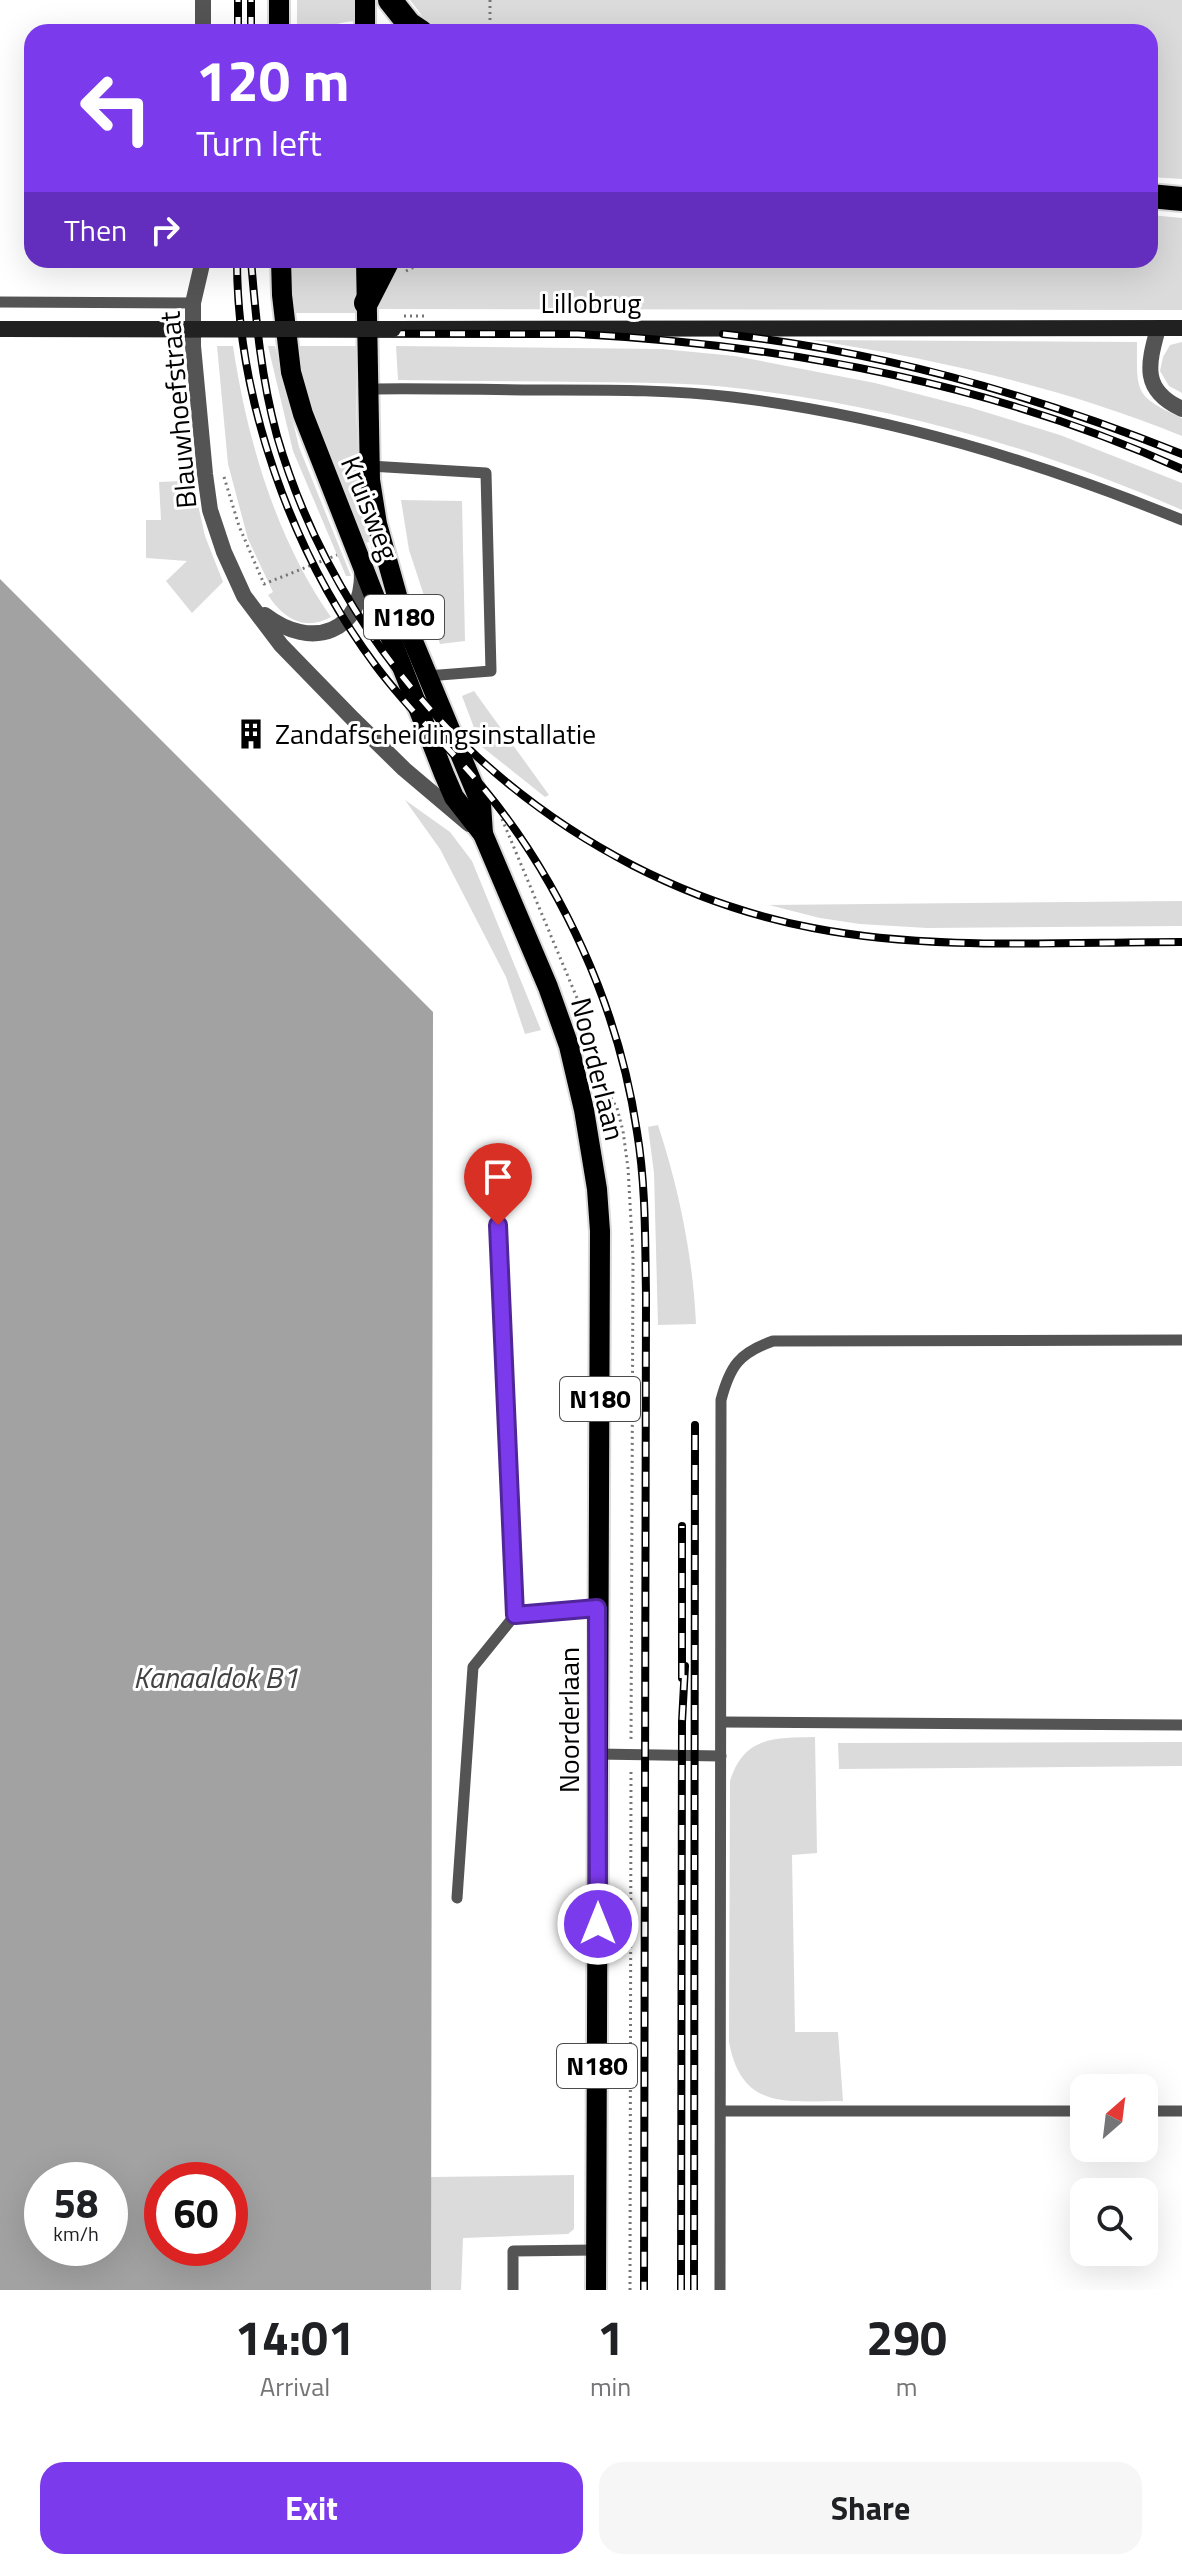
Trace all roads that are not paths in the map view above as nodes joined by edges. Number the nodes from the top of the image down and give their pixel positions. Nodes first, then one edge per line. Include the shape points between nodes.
1 (203, 0) edge
2 (279, 0) edge
3 (365, 0) edge
4 (390, 0) edge
5 (203, 24) edge
6 (279, 24) edge
7 (365, 24) edge
8 (409, 24) edge
9 (1158, 197) edge
10 (1182, 199) edge
11 (201, 268) edge
12 (281, 268) edge
13 (366, 268) edge
14 (394, 268) edge
15 (0, 302) edge
16 (193, 303) junction
17 (366, 303) junction
18 (1158, 328) junction
19 (1182, 328) edge
20 (0, 329) edge
21 (368, 389) junction
22 (1182, 409) edge
23 (370, 466) junction
24 (1182, 520) edge
25 (359, 557) junction
26 (244, 596) junction
27 (427, 676) junction
28 (483, 834) junction
29 (498, 1225) dead end
30 (1182, 1340) edge
31 (597, 1608) junction
32 (515, 1615) junction
33 (722, 1722) junction
34 (1182, 1725) edge
35 (597, 1754) junction
36 (721, 1756) junction
37 (457, 1898) dead end
38 (721, 2111) junction
39 (1070, 2111) edge
40 (1158, 2111) edge
41 (1182, 2111) edge
42 (596, 2250) junction
43 (513, 2290) edge
44 (596, 2290) edge
45 (720, 2290) edge

1 - 5 street
2 - 6 main road
3 - 7 main road
4 - 8 highway
9 - 10 highway
11 - 16 street, Blauwhoefstraat
12 - 25 main road, Kruisweg / N180 via 291,372 314,448
13 - 17 main road, Kruisweg / N180
14 - 17 highway
15 - 16 lane
16 - 26 street, Blauwhoefstraat via 210,510
17 - 21 main road, Kruisweg / N180
18 - 19 street, Lillobrug
18 - 20 street, Lillobrug, bridge
18 - 22 street via 1149,376 1158,393
21 - 23 main road, Kruisweg / N180
21 - 24 lane via 663,391 792,405 1000,453
23 - 27 main road, Kruisweg / N180 via 385,556
23 - 27 lane via 486,473 491,671
25 - 26 street via 361,595 355,610 322,633 284,627
25 - 28 main road, Kruisweg / N180 via 449,786
26 - 28 street, Blauwhoefstraat via 281,645 353,719
27 - 28 main road, Kruisweg / N180 via 481,804
28 - 31 main road, Noorderlaan / N180 via 569,1046 597,1189
29 - 32 lane
30 - 33 lane via 773,1341 739,1359 721,1400
31 - 32 lane
31 - 35 main road, Noorderlaan / N180
32 - 37 lane via 473,1667
33 - 34 lane
33 - 36 lane
35 - 36 lane
35 - 42 main road, Noorderlaan / N180
36 - 38 lane
38 - 39 lane
38 - 45 lane
40 - 41 lane
42 - 43 lane via 513,2251
42 - 44 main road, Noorderlaan / N180

